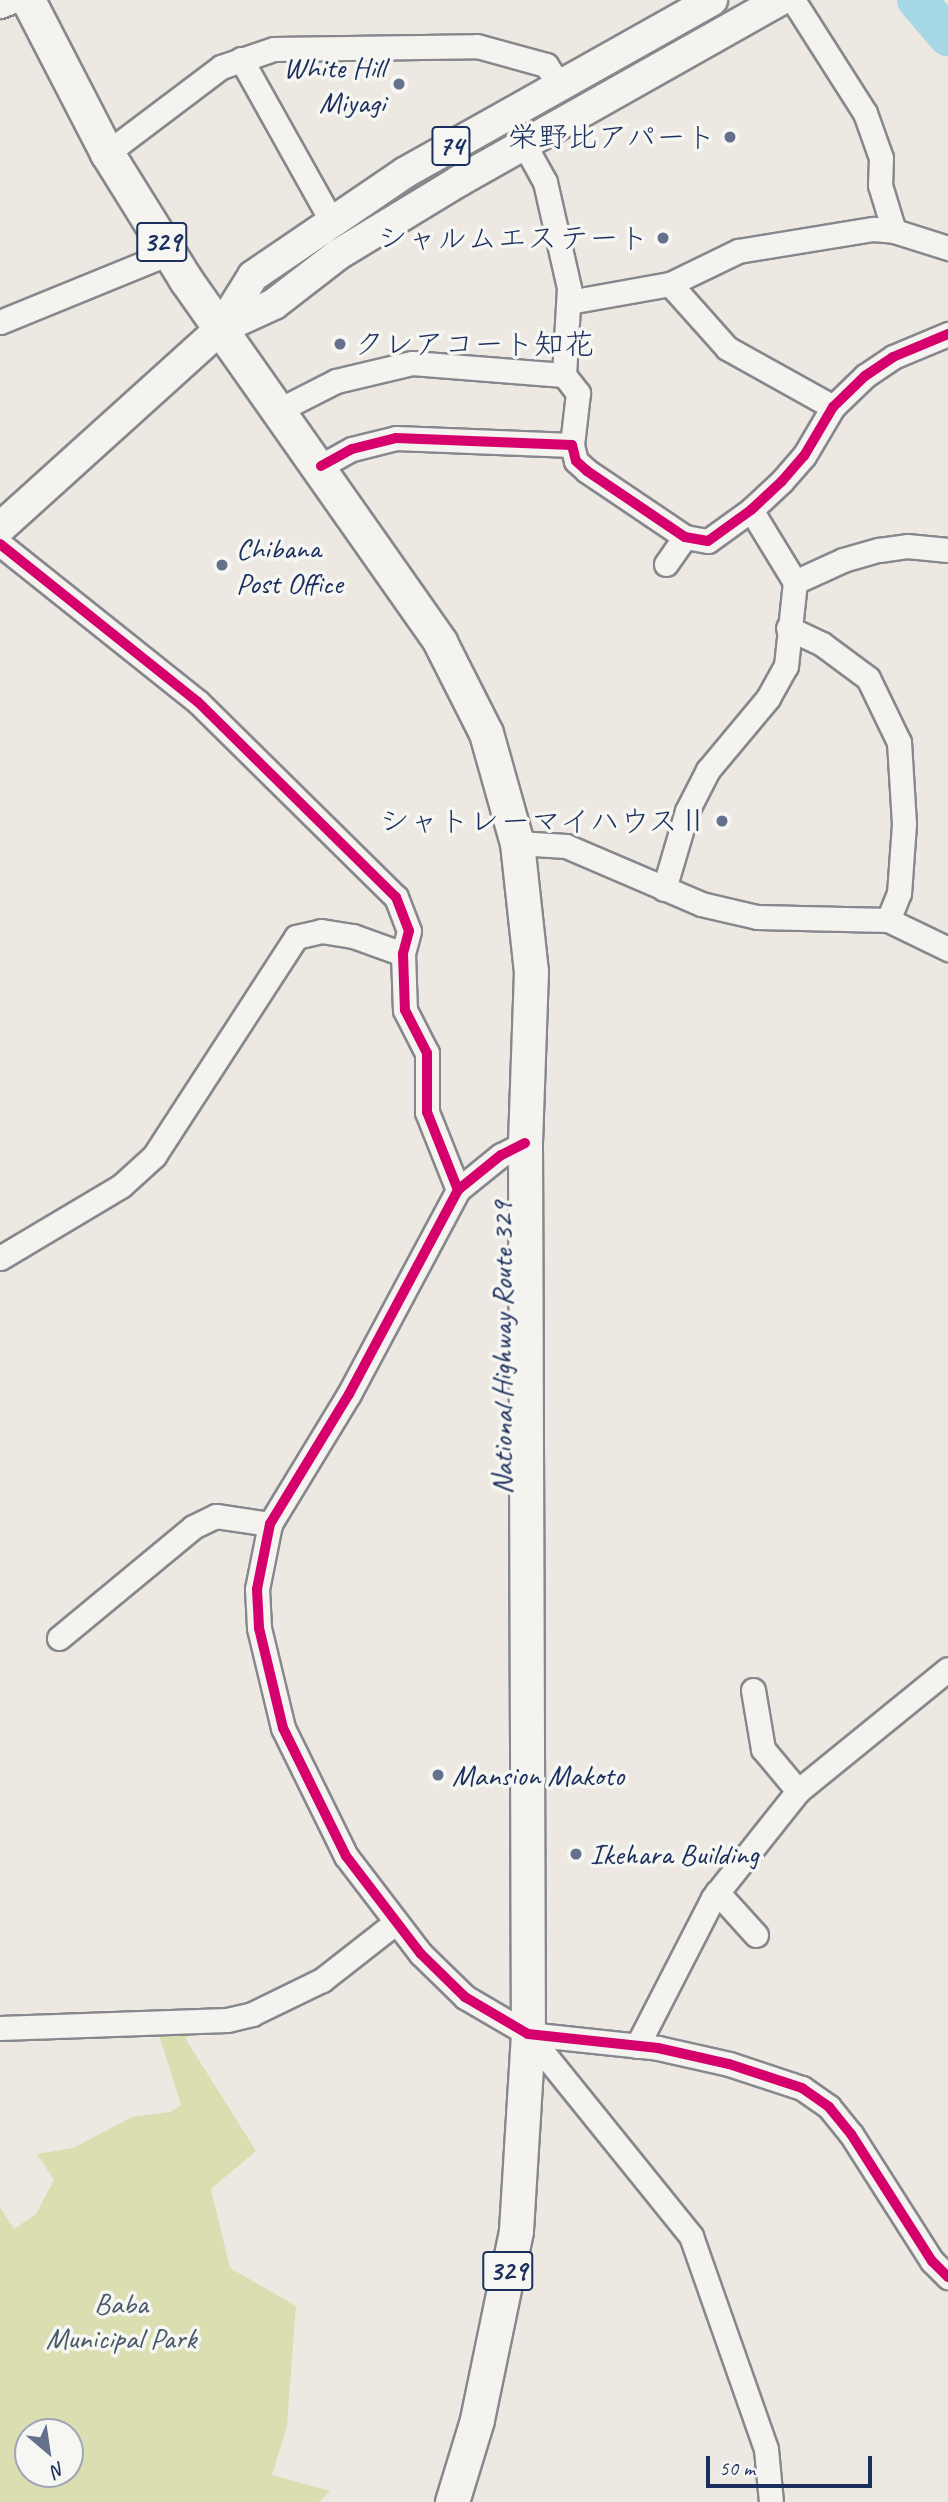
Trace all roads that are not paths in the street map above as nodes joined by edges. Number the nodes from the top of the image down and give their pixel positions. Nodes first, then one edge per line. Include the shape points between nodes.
1 (16, 0) edge
2 (29, 0) edge
3 (712, 0) edge
4 (780, 0) edge
5 (793, 0) edge
6 (0, 6) edge
7 (241, 60) junction
8 (560, 86) junction
9 (524, 144) junction
10 (107, 153) junction
11 (331, 220) junction
12 (894, 232) junction
13 (948, 248) edge
14 (169, 253) junction
15 (670, 284) junction
16 (569, 302) junction
17 (0, 322) edge
18 (220, 329) junction
19 (948, 334) edge
20 (564, 375) junction
21 (833, 407) junction
22 (279, 410) junction
23 (572, 445) junction
24 (321, 466) junction
25 (751, 510) junction
26 (0, 527) edge
27 (685, 537) junction
28 (0, 544) edge
29 (948, 550) edge
30 (666, 564) dead end
31 (795, 582) junction
32 (788, 628) junction
33 (517, 843) junction
34 (664, 889) junction
35 (888, 920) junction
36 (948, 949) edge
37 (403, 954) junction
38 (526, 1143) junction
39 (457, 1190) junction
40 (0, 1258) edge
41 (271, 1524) junction
42 (59, 1638) dead end
43 (948, 1670) edge
44 (753, 1690) dead end
45 (798, 1791) junction
46 (717, 1892) junction
47 (396, 1923) junction
48 (756, 1935) dead end
49 (0, 2028) edge
50 (528, 2034) junction
51 (637, 2046) junction
52 (948, 2277) edge
53 (452, 2502) edge
54 (771, 2502) edge

1 - 6 street
2 - 10 highway, National Highway Route 329 / 329
3 - 8 main road, 74
4 - 9 main road, 74
5 - 12 street via 865,113 881,158 882,198
7 - 8 street via 274,49 477,46 546,65
7 - 10 street via 220,67
7 - 11 street
8 - 11 main road, 74 via 406,172
9 - 16 street via 545,182
9 - 18 main road, 74 via 372,233 274,304
10 - 14 highway, National Highway Route 329 / 329
11 - 18 main road, 74 via 253,276
12 - 13 street
12 - 15 street via 873,229 738,251
14 - 17 street
14 - 18 highway, National Highway Route 329 / 329
15 - 16 street
15 - 21 street via 727,348
16 - 20 street
18 - 22 highway, National Highway Route 329 / 329
18 - 26 main road
19 - 21 street via 893,357
20 - 22 street via 412,363 336,381
20 - 23 street via 578,393
21 - 25 street via 804,456
22 - 24 highway, National Highway Route 329 / 329
23 - 24 street via 396,438 352,449
23 - 27 street via 576,461 587,471
24 - 33 highway, National Highway Route 329 / 329 via 433,630 465,686 501,776
25 - 27 street via 708,541
25 - 31 street
27 - 30 street
28 - 37 street via 198,702 371,870 405,914 408,931
29 - 31 street via 907,546 879,550
31 - 32 street
32 - 34 street via 786,666 768,698 708,769 687,811
32 - 35 street via 822,644 868,678 899,742 904,824 899,893
33 - 34 street via 566,846
33 - 38 highway, National Highway Route 329 / 329 via 531,971
34 - 35 street via 701,904 757,916
35 - 36 street
37 - 39 street via 405,1010 426,1053 427,1112
37 - 40 street via 332,932 296,937 154,1156 121,1186
38 - 39 street via 500,1155
38 - 50 highway, National Highway Route 329 / 329
39 - 41 street via 349,1394
41 - 42 street via 216,1516 193,1527
41 - 47 street via 257,1589 259,1628 283,1728 346,1856
43 - 45 street
44 - 45 street via 763,1749
45 - 46 street
46 - 48 street
46 - 51 street
47 - 49 street via 322,1980 252,2014 227,2020
47 - 50 street via 465,1997
50 - 51 street
50 - 53 highway, National Highway Route 329 / 329 via 516,2231 477,2420
50 - 54 street via 691,2236 766,2449
51 - 52 street via 729,2064 802,2088 829,2107 932,2261

